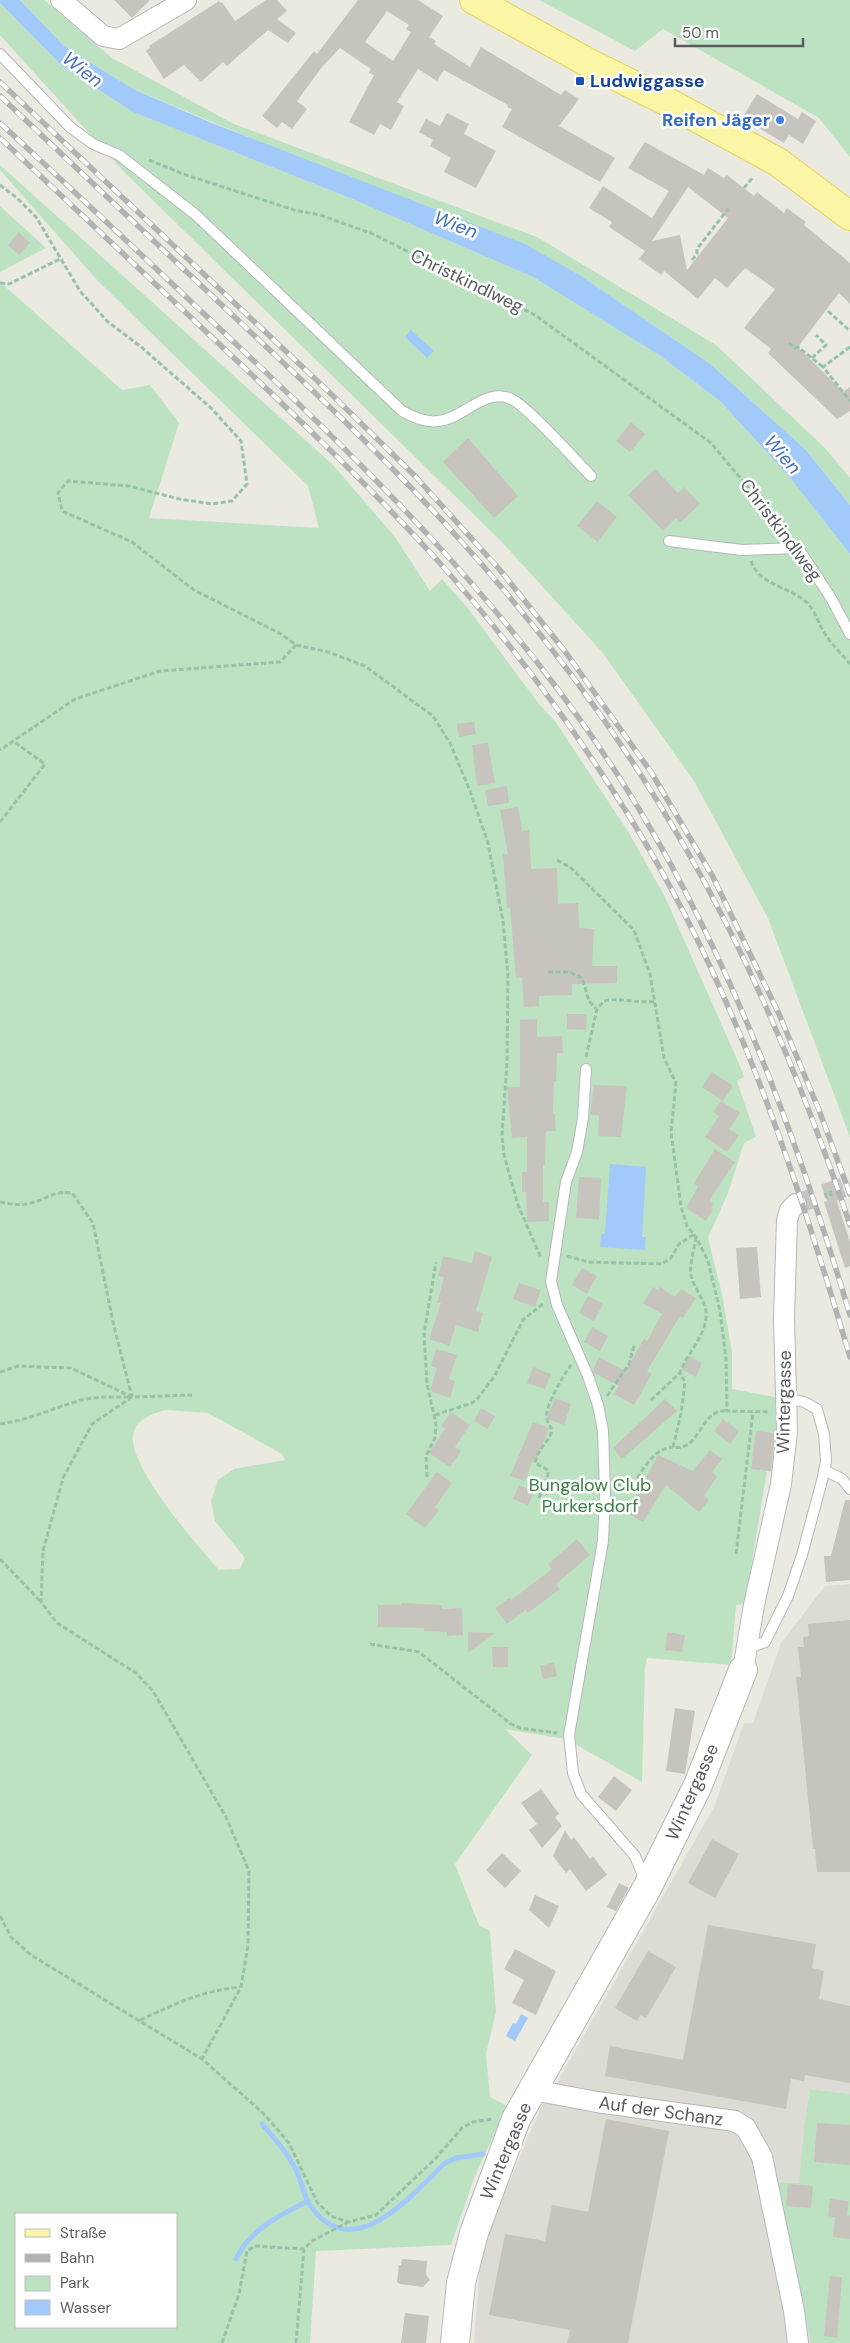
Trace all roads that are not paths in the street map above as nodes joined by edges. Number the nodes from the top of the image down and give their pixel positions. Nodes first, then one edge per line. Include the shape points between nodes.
1 (61, 0) edge
2 (186, 0) edge
3 (474, 0) edge
4 (0, 54) edge
5 (850, 216) edge
6 (591, 476) dead end
7 (669, 541) dead end
8 (850, 634) edge
9 (586, 1069) road end
10 (796, 1204) dead end
11 (787, 1405) junction
12 (824, 1470) junction
13 (850, 1489) edge
14 (745, 1659) junction
15 (648, 1888) junction
16 (533, 2090) junction
17 (455, 2343) edge
18 (798, 2343) edge

1 - 2 street via 103,36 119,39
3 - 5 main road via 778,162
4 - 6 lane via 70,127 93,144 119,155 196,215 402,411 422,420 438,422 448,420 480,401 497,396 510,398
7 - 8 lane, Christkindlweg via 751,550 798,548
9 - 15 lane via 584,1118 566,1182 551,1280 559,1310 598,1405 603,1431 603,1541 569,1735 573,1773 581,1794 635,1856
10 - 11 street, Wintergasse via 787,1220 784,1318
11 - 12 lane via 804,1402 817,1409 824,1434
11 - 14 street, Wintergasse via 781,1484
12 - 13 lane via 842,1479
12 - 14 lane via 788,1596 765,1642
14 - 15 street, Wintergasse via 698,1785
15 - 16 street, Wintergasse
16 - 17 street, Wintergasse via 516,2119 474,2233 461,2283
16 - 18 street, Auf der Schanz via 735,2121 746,2128 762,2157

